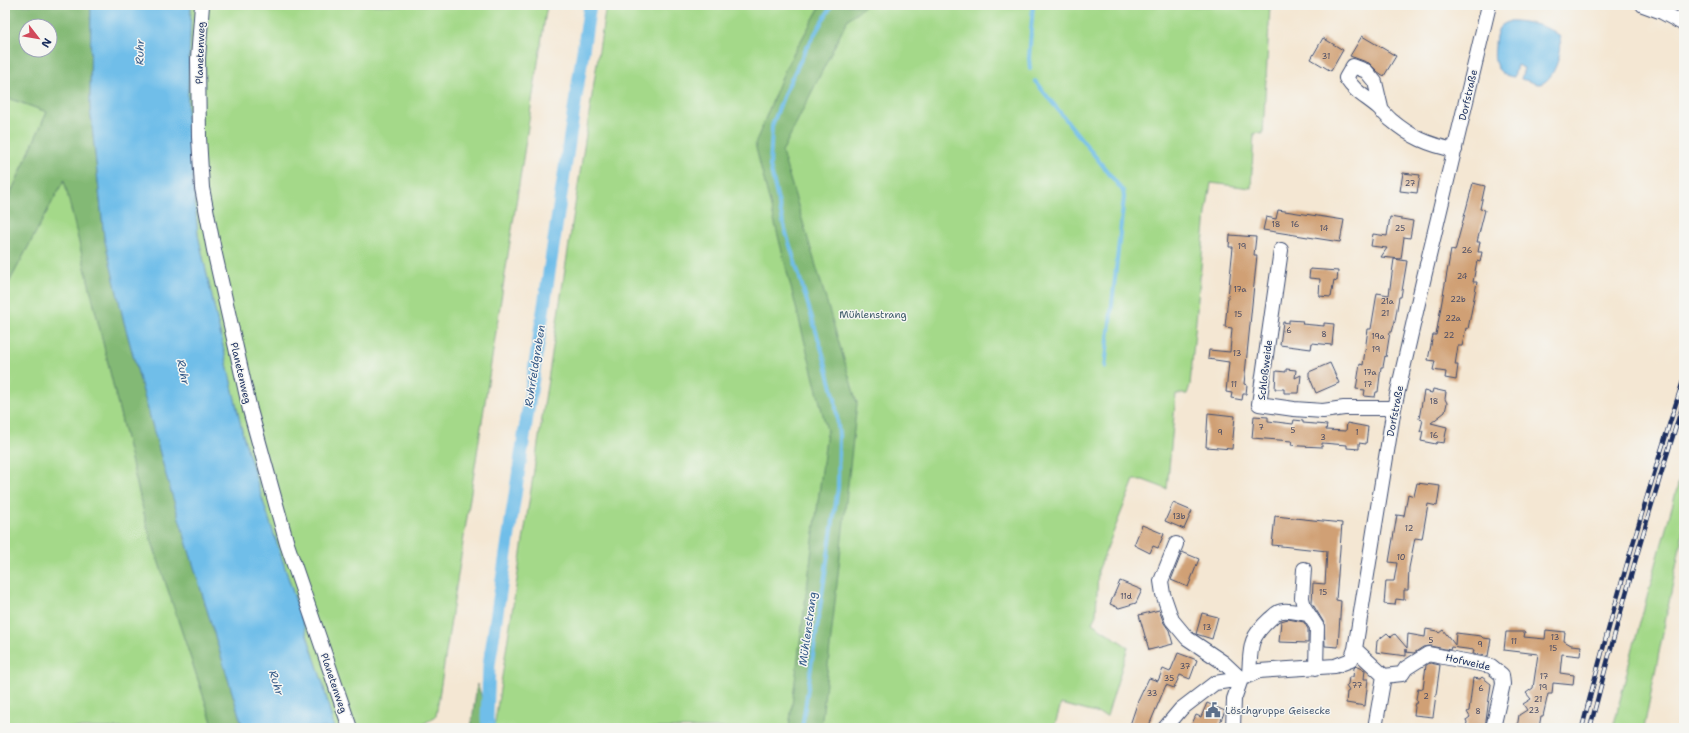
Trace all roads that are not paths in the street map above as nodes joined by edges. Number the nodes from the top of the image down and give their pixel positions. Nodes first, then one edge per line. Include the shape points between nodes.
1 (202, 5) edge
2 (1489, 5) edge
3 (1643, 5) edge
4 (1684, 24) edge
5 (1382, 112) dead end
6 (1455, 150) junction
7 (1281, 250) dead end
8 (1394, 408) junction
9 (1176, 544) dead end
10 (1304, 569) dead end
11 (1308, 614) junction
12 (1355, 649) junction
13 (1316, 668) junction
14 (1384, 676) junction
15 (1245, 677) junction
16 (350, 728) edge
17 (1165, 728) edge
18 (1232, 728) edge
19 (1375, 728) edge
20 (1493, 728) edge

1 - 16 street, Planetenweg via 198,59 199,137 202,188 214,250 250,410 287,544
2 - 6 street, Dorfstraße
3 - 4 street
5 - 6 street via 1415,138 1437,147
6 - 8 street, Dorfstraße
7 - 8 street, Schloßweide via 1259,404 1323,411 1344,408
8 - 12 street, Dorfstraße
9 - 15 street via 1161,581 1172,620 1187,638
10 - 11 street via 1302,598
11 - 13 street via 1317,627
11 - 15 street via 1277,612 1258,630 1253,638
12 - 13 street via 1351,660 1336,666
12 - 14 street
13 - 15 street via 1258,671
14 - 19 street
14 - 20 street, Hofweide via 1402,674 1406,668 1428,654 1492,666 1502,674 1503,684
15 - 17 street via 1216,683 1181,709
15 - 18 street via 1234,699

